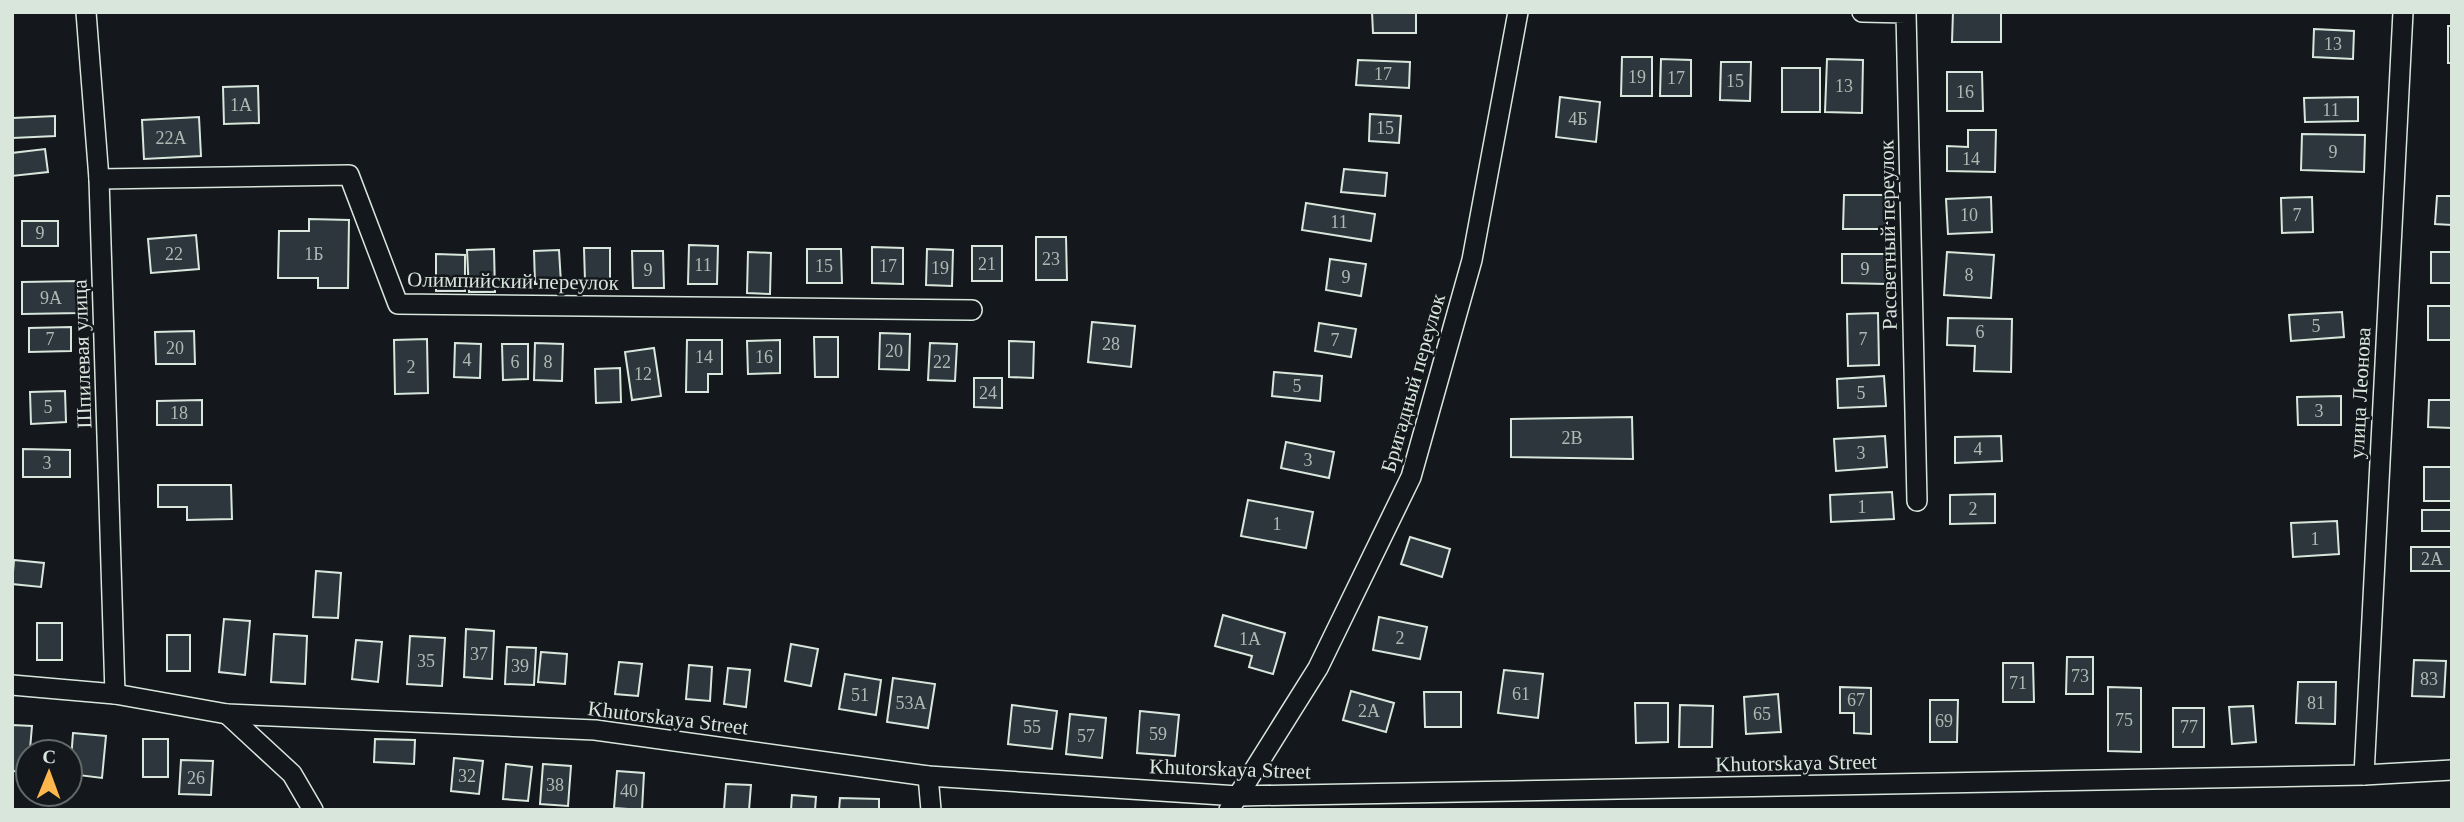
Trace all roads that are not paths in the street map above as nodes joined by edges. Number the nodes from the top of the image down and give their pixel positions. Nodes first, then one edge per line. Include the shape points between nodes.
1 (86, 12) edge
2 (1518, 12) edge
3 (1862, 12) edge
4 (2403, 12) edge
5 (99, 179) junction
6 (972, 310) dead end
7 (1917, 500) dead end
8 (12, 685) edge
9 (115, 694) junction
10 (227, 714) junction
11 (2452, 770) edge
12 (2364, 775) junction
13 (928, 776) junction
14 (1233, 803) edge
15 (313, 810) edge
16 (931, 810) edge

1 - 5 street, Шпилевая улица
2 - 14 street, Бригадный переулок via 1472,260 1411,477 1318,667
3 - 7 street, Рассветный переулок via 1906,13
4 - 12 street, улица Леонова
5 - 6 street, Олимпийский переулок via 349,175 398,304
5 - 9 street, Шпилевая улица
8 - 9 street, Khutorskaya Street
9 - 10 street, Khutorskaya Street
10 - 13 street, Khutorskaya Street via 595,730
10 - 15 street via 292,774
11 - 12 street, Khutorskaya Street
12 - 14 street, Khutorskaya Street
13 - 14 street, Khutorskaya Street
13 - 16 street

